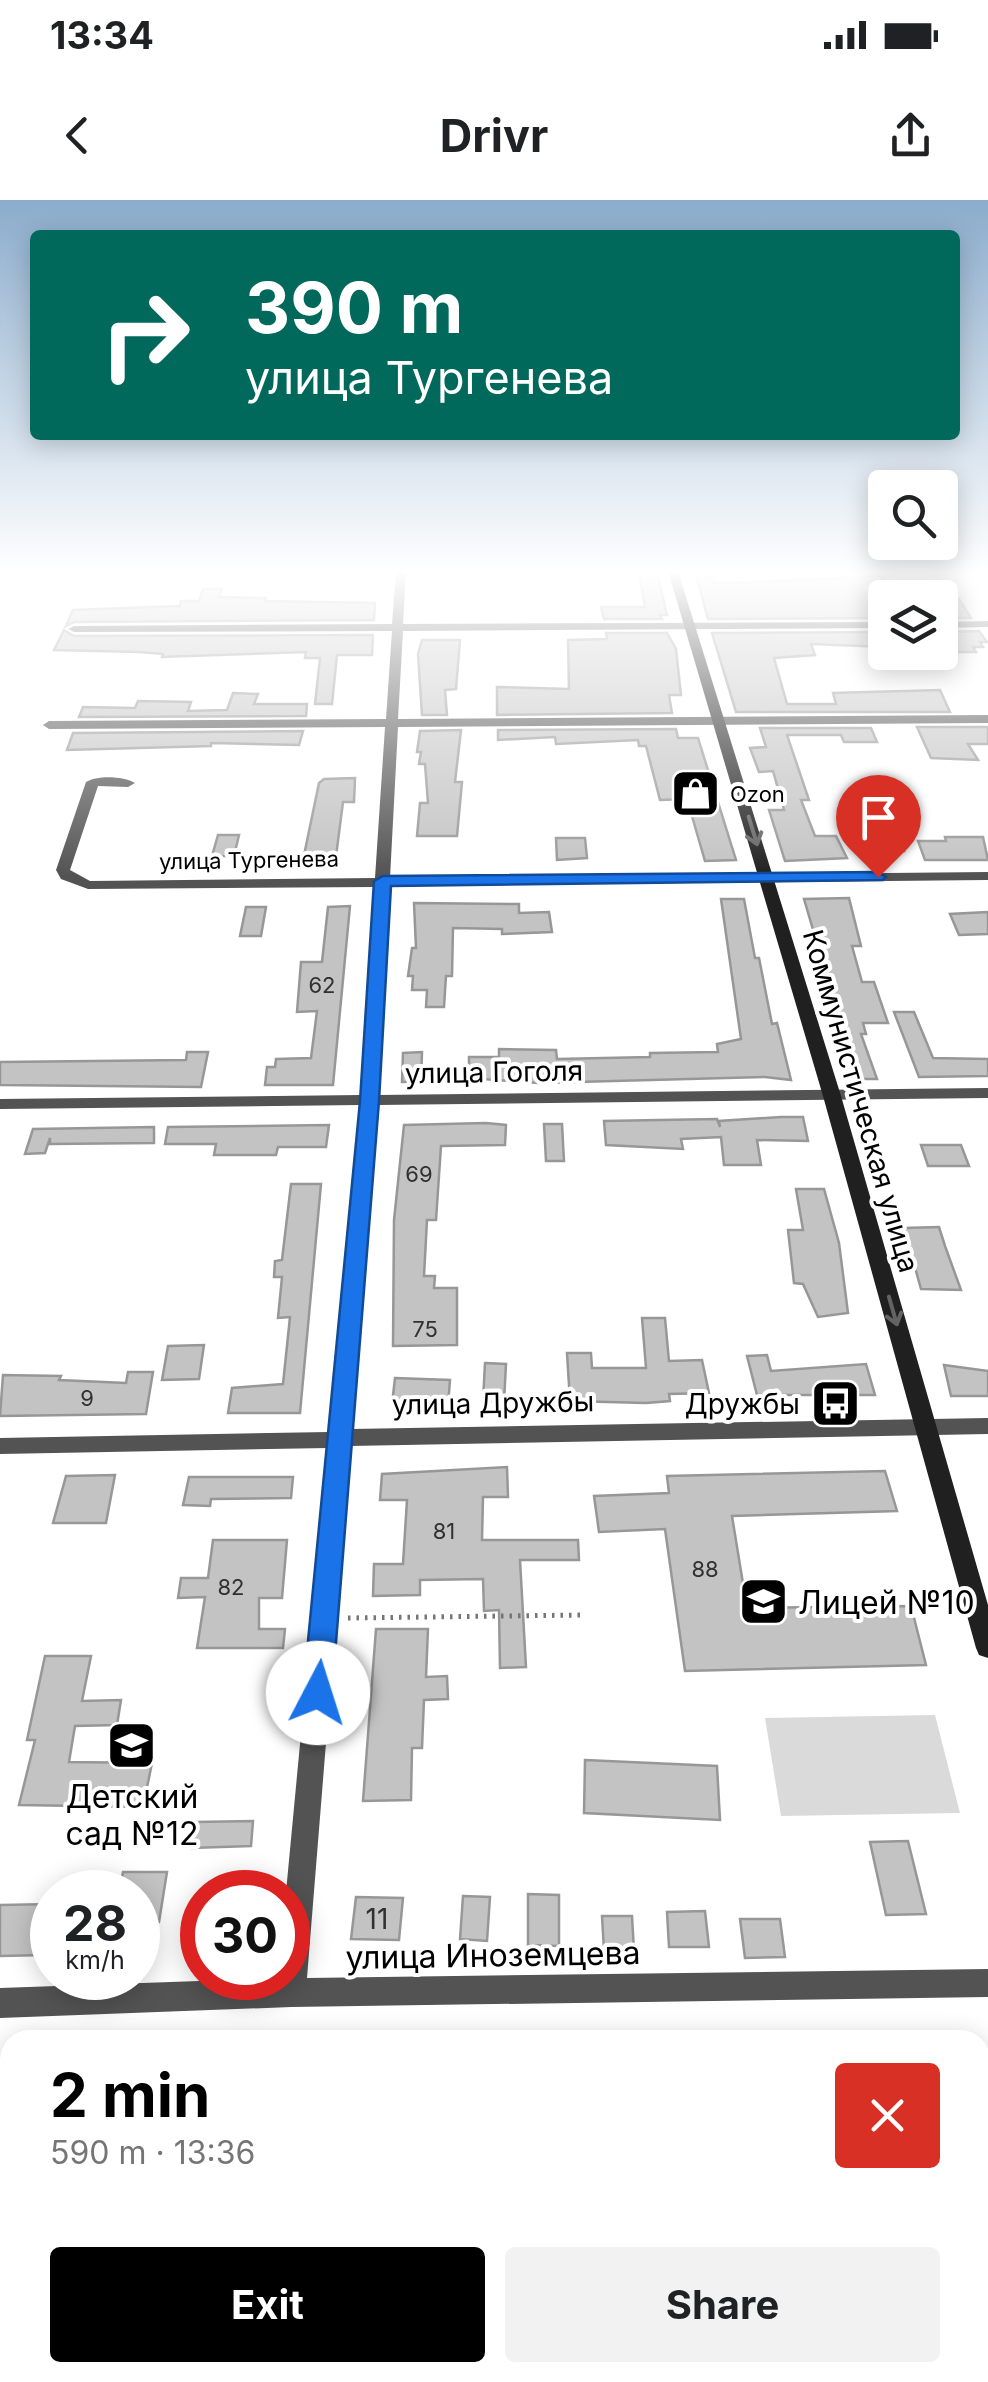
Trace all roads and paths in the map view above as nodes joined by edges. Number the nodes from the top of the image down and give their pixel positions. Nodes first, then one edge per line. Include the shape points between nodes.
1 (393, 673) edge
2 (704, 673) edge
3 (988, 718) edge
4 (719, 721) junction
5 (390, 723) junction
6 (49, 726) dead end
7 (128, 783) dead end
8 (988, 876) edge
9 (767, 877) junction
10 (383, 881) junction
11 (988, 1093) edge
12 (832, 1096) junction
13 (370, 1101) junction
14 (0, 1104) edge
15 (988, 1426) edge
16 (925, 1428) junction
17 (341, 1438) junction
18 (0, 1446) edge
19 (583, 1615) dead end
20 (324, 1618) junction
21 (988, 1648) edge
22 (302, 1870) edge
23 (988, 1983) edge
24 (310, 1993) edge
25 (180, 1997) edge
26 (0, 2003) edge

1 - 5 street
2 - 4 street, Коммунистическая улица
3 - 4 street
4 - 5 street
4 -> 9 street, Коммунистическая улица
5 - 6 street
5 - 10 street
7 - 10 street, улица Тургенева via 93,782 66,876 88,885
8 - 9 street, улица Тургенева
9 - 10 street, улица Тургенева
9 - 12 street, Коммунистическая улица
10 - 13 street
11 - 12 street, улица Гоголя
12 - 13 street, улица Гоголя
12 -> 16 street, Коммунистическая улица
13 - 14 street, улица Гоголя
13 - 17 street
15 - 16 street, улица Дружбы
16 - 17 street, улица Дружбы
16 - 21 street, Коммунистическая улица
17 - 18 street, улица Дружбы
17 - 20 street
19 - 20 path
20 - 22 street
23 - 24 street, улица Иноземцева
25 - 26 street, улица Иноземцева

